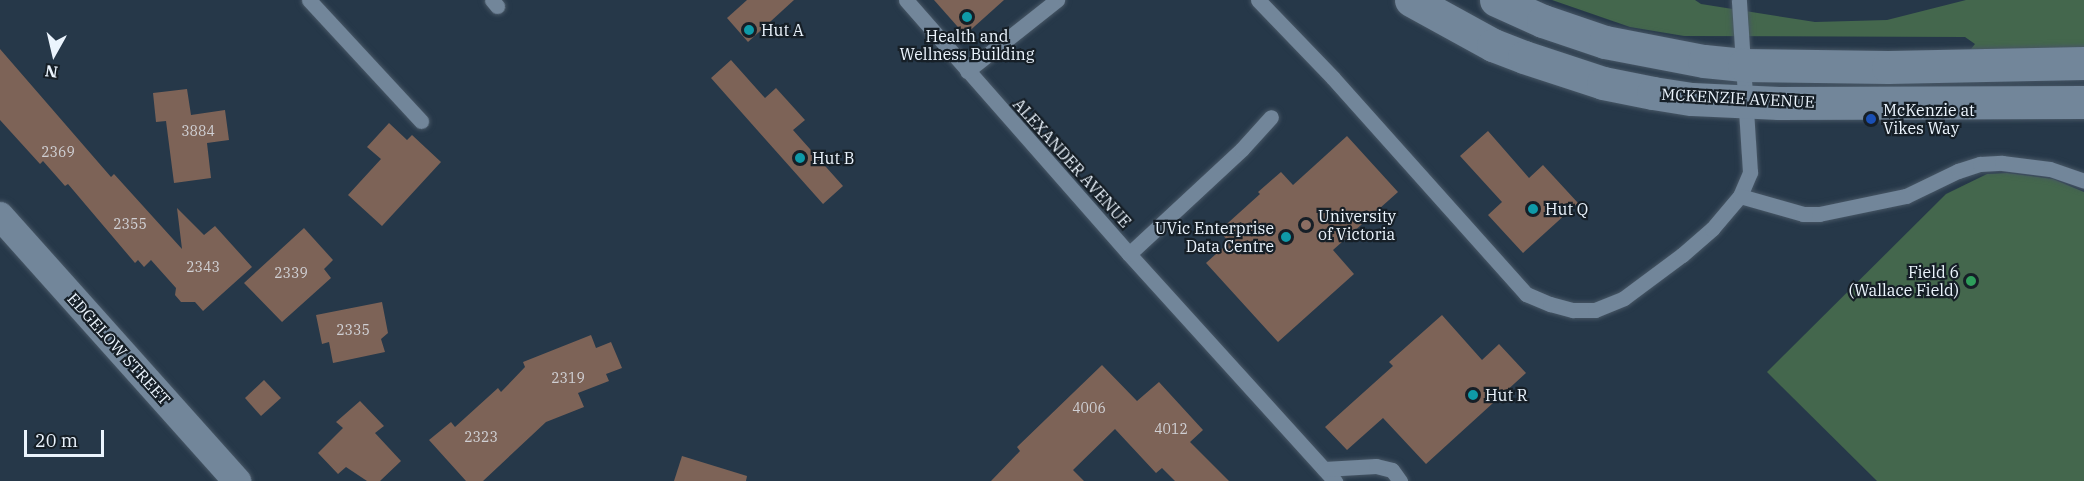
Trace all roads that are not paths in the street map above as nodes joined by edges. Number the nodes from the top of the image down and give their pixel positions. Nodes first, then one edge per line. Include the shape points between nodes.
1 (309, 0) edge
2 (906, 0) edge
3 (1057, 0) edge
4 (1258, 0) edge
5 (1411, 0) edge
6 (1496, 0) edge
7 (1739, 0) edge
8 (2084, 63) edge
9 (1744, 65) junction
10 (967, 71) junction
11 (1744, 102) junction
12 (2084, 102) edge
13 (1271, 117) dead end
14 (421, 121) dead end
15 (2084, 182) edge
16 (1740, 196) junction
17 (0, 216) edge
18 (1129, 254) junction
19 (1324, 469) junction
20 (237, 481) edge
21 (1335, 481) edge
22 (1400, 481) edge

1 - 14 lane
2 - 10 lane, ALEXANDER AVENUE
3 - 10 lane
4 - 16 lane via 1333,78 1506,274 1526,294 1550,304 1595,310 1624,298 1705,235
5 - 11 main road, MCKENZIE AVENUE via 1493,45 1558,69 1653,93
6 - 9 main road, MCKENZIE AVENUE via 1605,42 1673,57
7 - 9 lane
8 - 9 main road, MCKENZIE AVENUE
9 - 11 lane
10 - 18 lane, ALEXANDER AVENUE
11 - 12 main road, MCKENZIE AVENUE
11 - 16 lane via 1749,124 1750,172
13 - 18 lane
15 - 16 lane via 2050,169 2002,163 1958,171 1906,196 1819,214 1803,214
17 - 20 street, EDGELOW STREET
18 - 19 lane, ALEXANDER AVENUE
19 - 21 lane, ALEXANDER AVENUE
19 - 22 lane via 1376,466 1392,470

